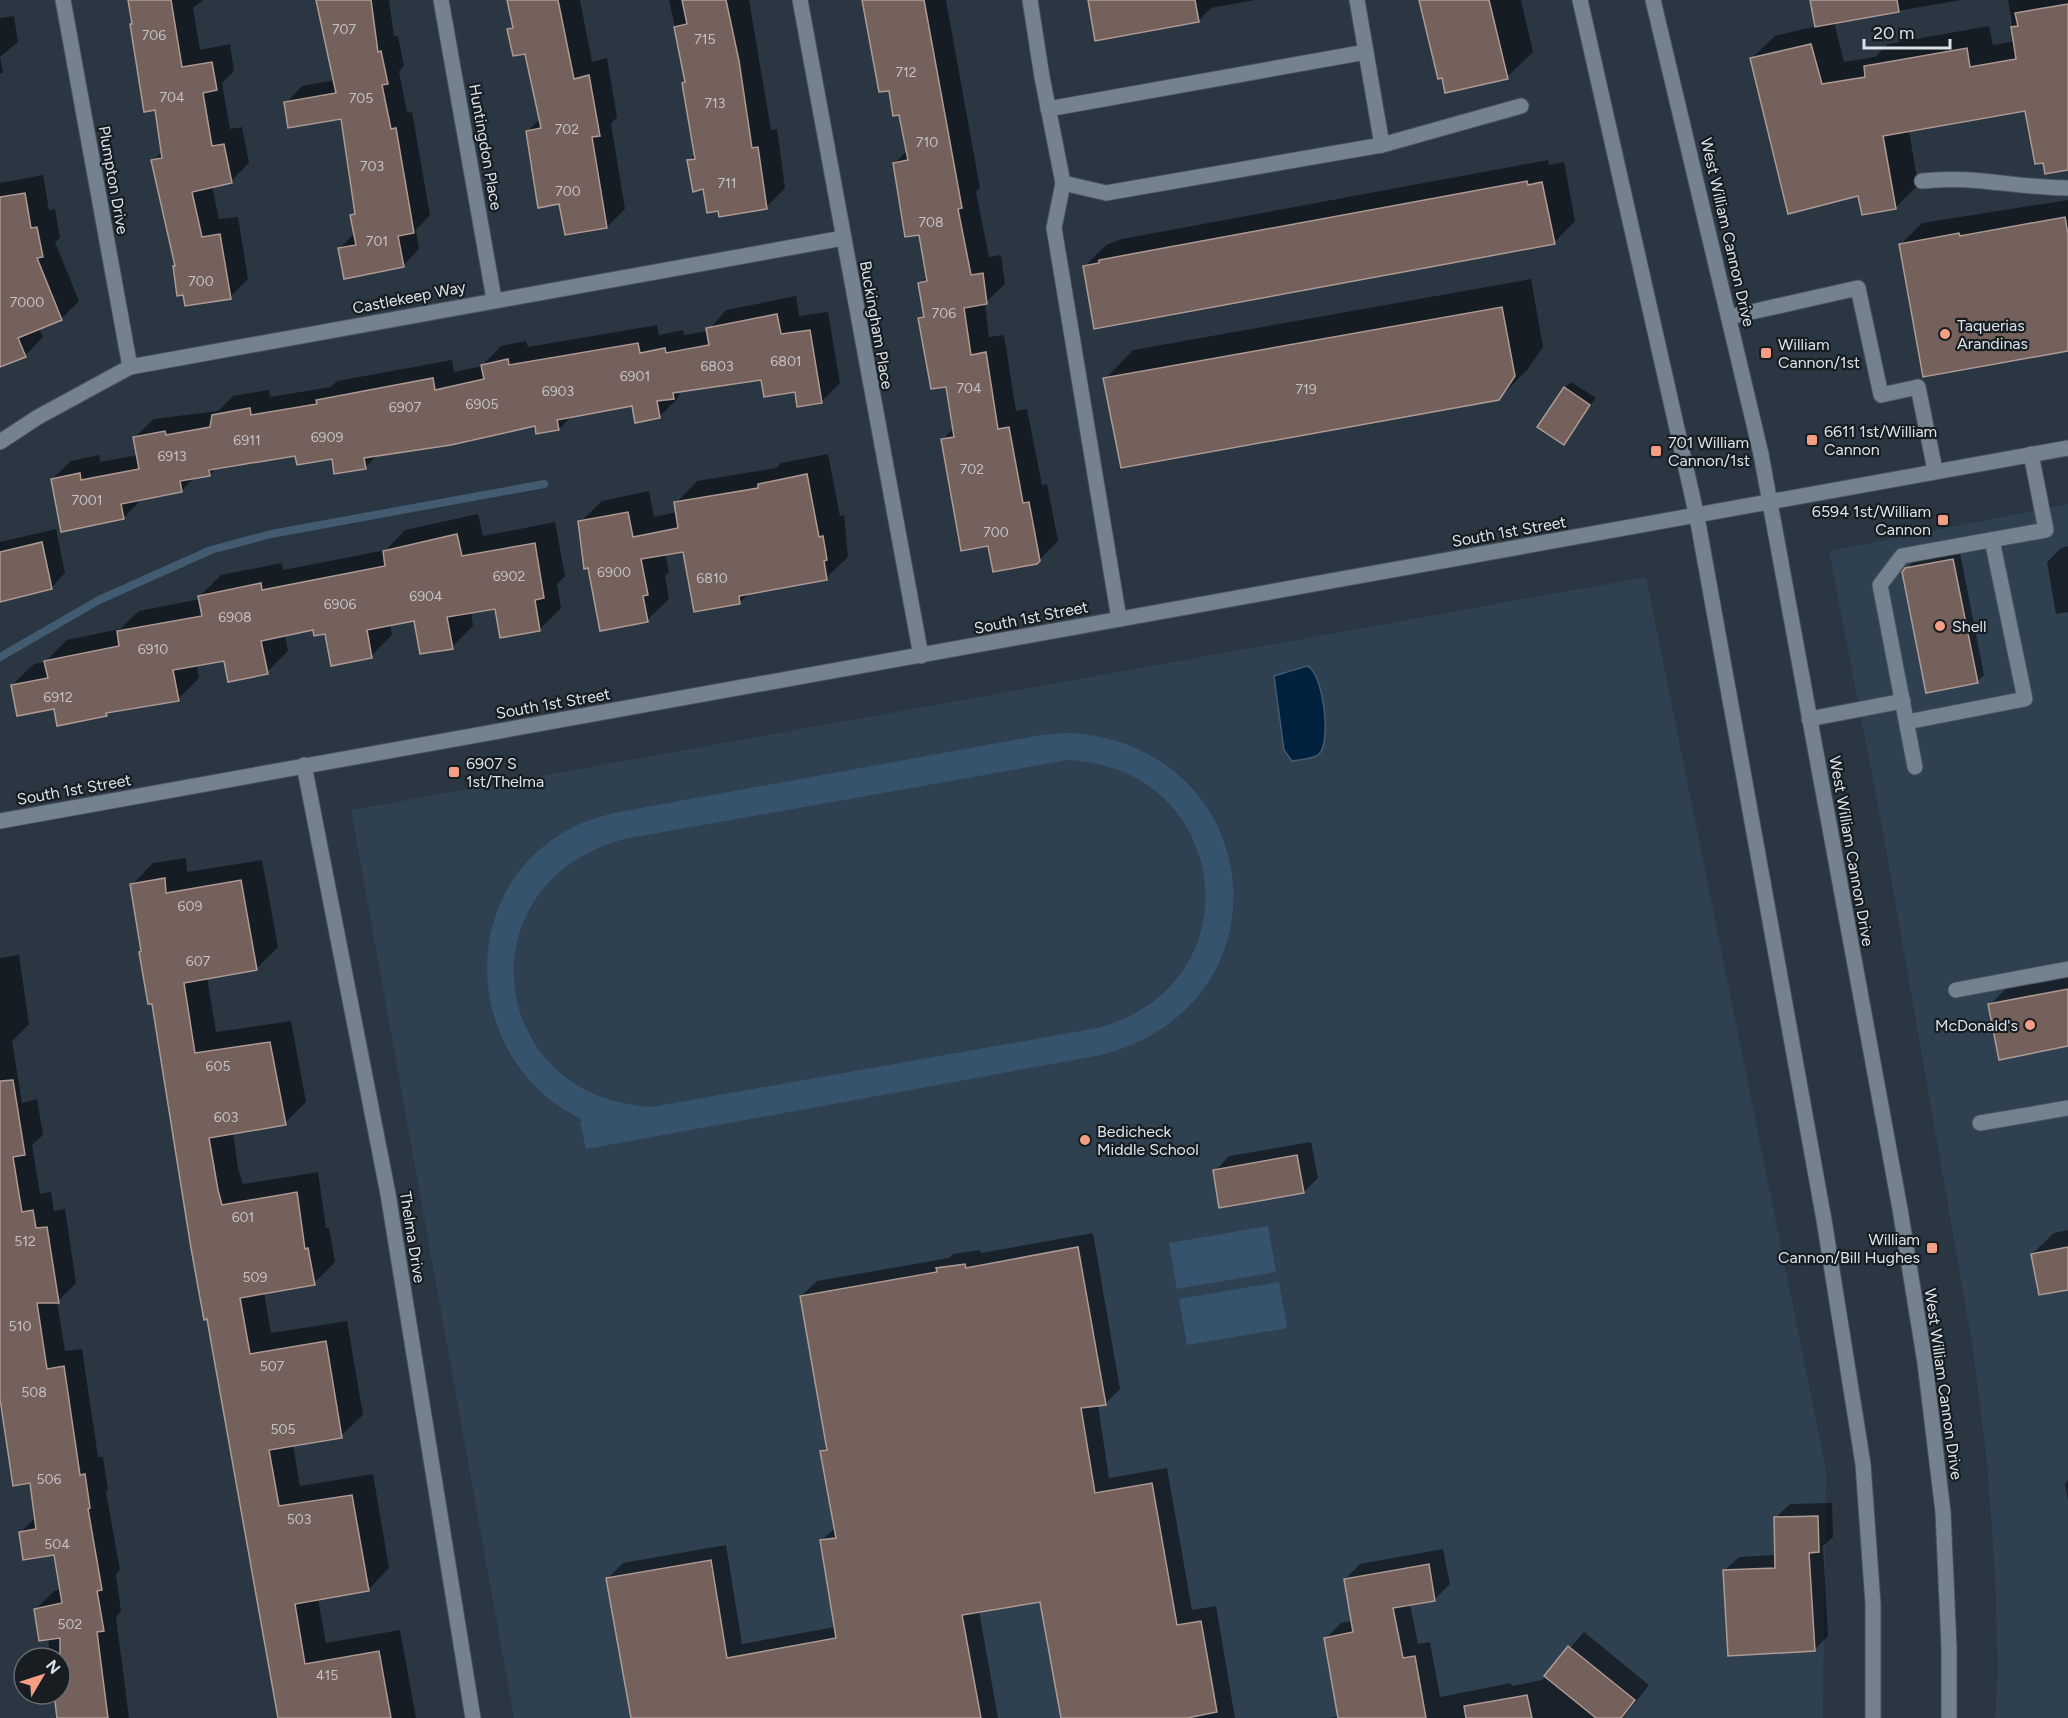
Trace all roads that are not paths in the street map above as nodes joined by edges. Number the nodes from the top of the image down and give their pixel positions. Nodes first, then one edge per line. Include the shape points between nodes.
1 (63, 0) edge
2 (441, 0) edge
3 (800, 0) edge
4 (1030, 0) edge
5 (1357, 0) edge
6 (1580, 0) edge
7 (1653, 0) edge
8 (1366, 52) junction
9 (1521, 106) dead end
10 (1048, 108) junction
11 (1382, 145) junction
12 (1922, 181) dead end
13 (1063, 183) junction
14 (2068, 188) edge
15 (843, 238) junction
16 (494, 299) junction
17 (1730, 317) junction
18 (130, 367) junction
19 (0, 442) edge
20 (2068, 448) edge
21 (2031, 454) junction
22 (1935, 470) junction
23 (1770, 502) junction
24 (1697, 517) junction
25 (1992, 540) junction
26 (1119, 619) junction
27 (921, 656) junction
28 (1903, 701) junction
29 (1809, 719) junction
30 (1907, 722) junction
31 (304, 765) junction
32 (1915, 767) dead end
33 (0, 821) edge
34 (2068, 969) edge
35 (1956, 990) dead end
36 (2068, 1108) edge
37 (1980, 1123) dead end
38 (473, 1718) edge
39 (1873, 1718) edge
40 (1949, 1718) edge

1 - 18 main road, Plumpton Drive
2 - 16 main road, Huntingdon Place
3 - 15 main road, Buckingham Place
4 - 10 main road
5 - 8 main road
6 - 24 main road
7 - 17 main road, West William Cannon Drive
8 - 10 main road
8 - 11 main road
9 - 11 main road
10 - 13 main road
11 - 13 main road via 1106,193
12 - 14 main road via 1952,177
13 - 26 main road via 1054,228
15 - 16 main road, Castlekeep Way
15 - 27 main road, Buckingham Place
16 - 18 main road, Castlekeep Way
17 - 22 main road via 1858,288 1881,394 1918,387
17 - 23 main road, West William Cannon Drive
18 - 19 main road, Castlekeep Way
20 - 21 main road, South 1st Street
21 - 22 main road, South 1st Street
21 - 25 main road via 2046,530
22 - 23 main road, South 1st Street
23 - 24 main road, South 1st Street
23 - 29 main road, West William Cannon Drive
24 - 26 main road, South 1st Street
24 - 39 main road via 1826,1231 1863,1464 1872,1604
25 - 28 main road via 1902,556 1880,585
25 - 30 main road via 2025,699
26 - 27 main road, South 1st Street
27 - 31 main road, South 1st Street
28 - 29 main road
28 - 30 main road
29 - 40 main road, West William Cannon Drive via 1925,1364 1943,1512 1950,1647
30 - 32 main road
31 - 33 main road, South 1st Street
31 - 38 main road, Thelma Drive via 388,1194
34 - 35 main road
36 - 37 main road

